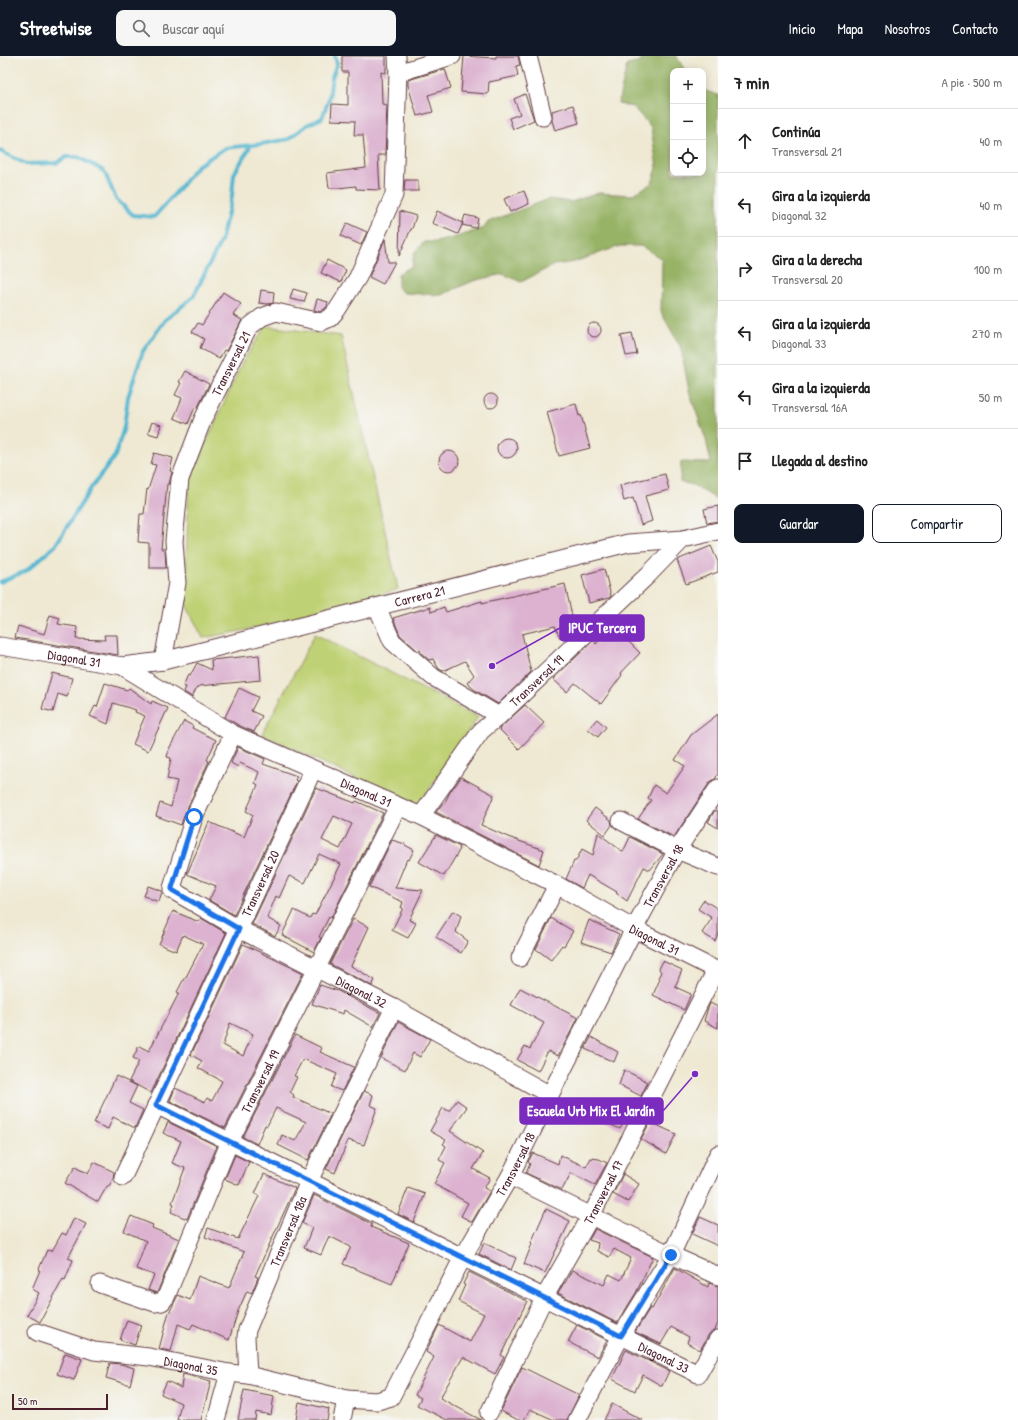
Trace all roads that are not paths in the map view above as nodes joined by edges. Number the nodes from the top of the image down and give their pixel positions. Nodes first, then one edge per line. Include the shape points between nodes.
1 (452, 56) edge
2 (528, 56) edge
3 (397, 64) edge
4 (543, 117) dead end
5 (718, 531) edge
6 (683, 539) junction
7 (377, 606) junction
8 (2, 647) edge
9 (163, 661) junction
10 (122, 666) junction
11 (499, 716) junction
12 (233, 734) junction
13 (313, 770) junction
14 (718, 788) edge
15 (398, 806) junction
16 (421, 816) junction
17 (621, 821) dead end
18 (676, 850) junction
19 (718, 867) edge
20 (557, 885) junction
21 (239, 929) junction
22 (634, 929) junction
23 (520, 958) dead end
24 (318, 968) junction
25 (717, 970) edge
26 (394, 1008) junction
27 (550, 1095) junction
28 (156, 1105) junction
29 (230, 1141) junction
30 (718, 1154) edge
31 (510, 1176) junction
32 (123, 1177) dead end
33 (309, 1181) junction
34 (591, 1216) junction
35 (671, 1255) junction
36 (464, 1258) junction
37 (718, 1276) edge
38 (100, 1284) dead end
39 (544, 1298) junction
40 (37, 1332) dead end
41 (621, 1336) junction
42 (718, 1339) edge
43 (229, 1373) junction
44 (248, 1375) junction
45 (346, 1399) junction
46 (489, 1413) dead end
47 (216, 1420) edge
48 (342, 1420) edge
49 (577, 1420) edge

1 - 3 street
2 - 4 street
3 - 9 street, Transversal 21 via 394,195 358,277 330,318 321,322 276,312 262,317 249,327 203,418 180,479 174,541 177,583
5 - 6 street, Carrera 21
6 - 7 street, Carrera 21 via 628,543
6 - 11 street, Transversal 19
7 - 9 street, Carrera 21
7 - 11 street via 392,641 432,677
8 - 10 street, Diagonal 31
9 - 10 street, Carrera 21
10 - 12 street, Diagonal 31
11 - 16 street, Transversal 19 via 481,731
12 - 13 street, Diagonal 31
12 - 21 street, Diagonal 32 via 194,817 172,890
13 - 15 street, Diagonal 31
13 - 21 street, Transversal 20
14 - 18 street, Transversal 18
15 - 16 street, Diagonal 31
15 - 24 street, Transversal 19
16 - 20 street, Diagonal 31
17 - 18 street
18 - 19 street
18 - 22 street, Transversal 18
20 - 22 street, Diagonal 31
20 - 23 street
21 - 24 street, Diagonal 32
21 - 28 street, Transversal 20
22 - 25 street, Diagonal 31
22 - 27 street, Transversal 18
24 - 26 street, Diagonal 32
24 - 29 street, Transversal 19
25 - 34 street, Transversal 17
26 - 27 street, Diagonal 32
26 - 33 street, Transversal 18a
27 - 31 street, Transversal 18
28 - 29 street, Diagonal 33
28 - 32 street, Transversal 20
29 - 33 street, Diagonal 33
29 - 38 street, Transversal 19 via 162,1302 155,1303
30 - 35 street
31 - 34 street
31 - 36 street, Transversal 18
33 - 36 street, Diagonal 33
33 - 44 street, Transversal 18a via 247,1330
34 - 35 street
34 - 39 street, Transversal 17
35 - 37 street
35 - 41 street
36 - 39 street, Diagonal 33
36 - 45 street, Transversal 18 via 391,1397 377,1401
39 - 41 street, Diagonal 33
39 - 46 street, Transversal 17
40 - 43 street, Diagonal 35 via 94,1352 148,1357
41 - 42 street, Diagonal 33 via 698,1374
41 - 49 street
43 - 44 street, Diagonal 35
43 - 47 street
44 - 45 street, Diagonal 35
45 - 48 street

